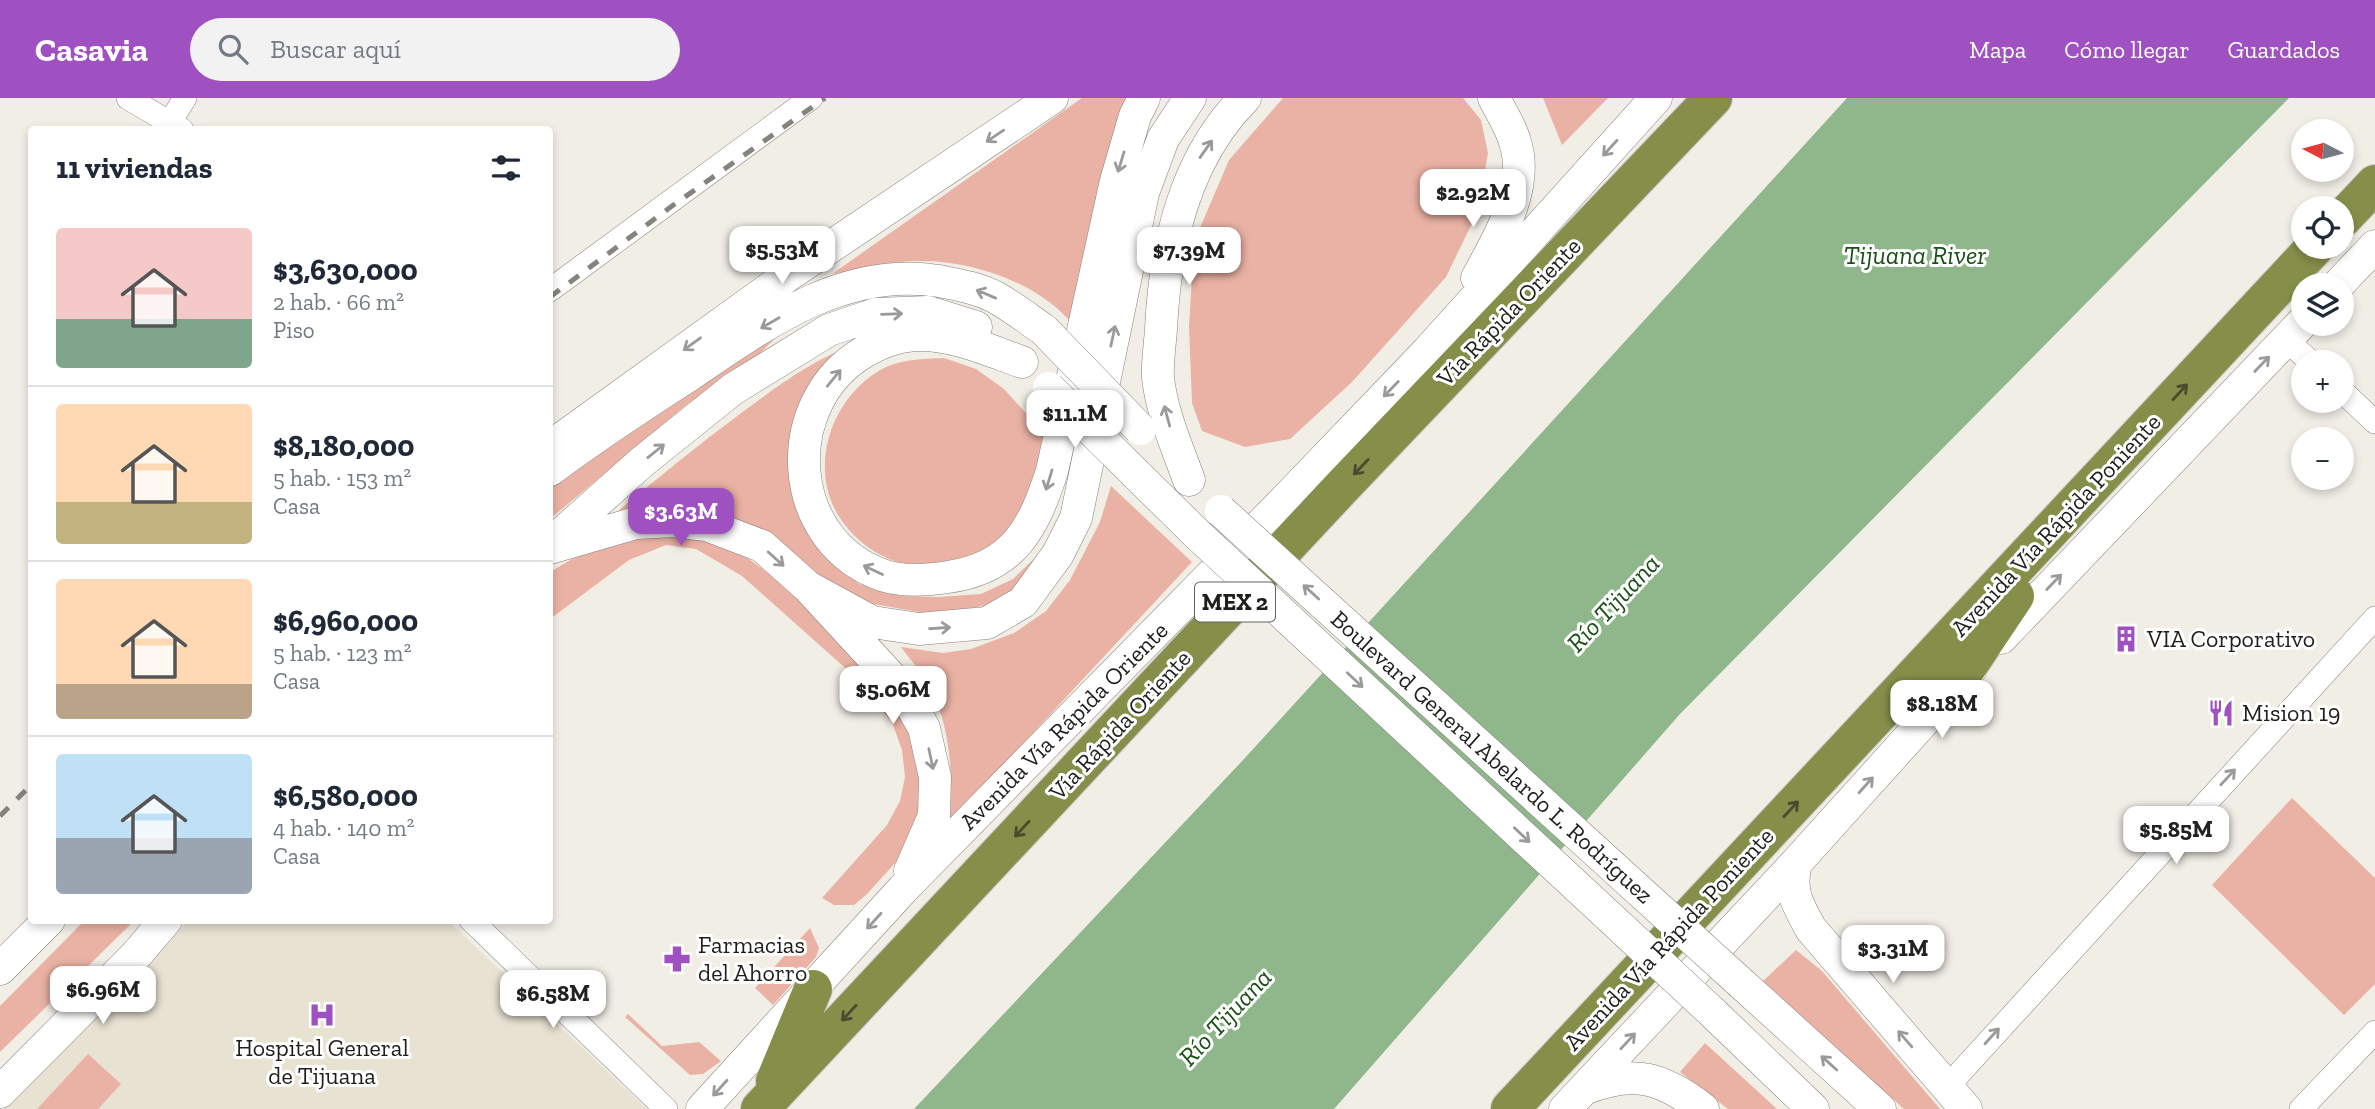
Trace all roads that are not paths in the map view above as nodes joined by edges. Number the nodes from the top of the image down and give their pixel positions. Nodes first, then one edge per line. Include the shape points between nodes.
1 (128, 98) edge
2 (185, 98) edge
3 (811, 98) edge
4 (1052, 98) edge
5 (1144, 98) edge
6 (1190, 98) edge
7 (1245, 98) edge
8 (1494, 98) edge
9 (1656, 98) edge
10 (1713, 98) edge
11 (170, 126) edge
12 (172, 126) edge
13 (2375, 184) edge
14 (2354, 206) edge
15 (2375, 221) edge
16 (2354, 236) edge
17 (2375, 246) edge
18 (2304, 259) edge
19 (2321, 259) edge
20 (2349, 273) edge
21 (553, 288) edge
22 (2273, 292) junction
23 (2291, 335) edge
24 (1427, 352) junction
25 (1022, 362) junction
26 (2354, 402) edge
27 (2375, 422) edge
28 (553, 445) edge
29 (553, 468) edge
30 (1189, 480) junction
31 (2076, 503) junction
32 (553, 543) edge
33 (553, 545) edge
34 (808, 587) junction
35 (2375, 618) edge
36 (1954, 687) junction
37 (1796, 863) junction
38 (903, 889) junction
39 (45, 924) edge
40 (163, 924) edge
41 (475, 924) edge
42 (0, 970) edge
43 (813, 989) junction
44 (2375, 1031) edge
45 (0, 1092) edge
46 (1956, 1098) edge
47 (1574, 1099) edge
48 (763, 1105) edge
49 (666, 1109) edge
50 (702, 1109) edge
51 (1510, 1109) edge
52 (1703, 1109) edge
53 (1813, 1109) edge
54 (1880, 1109) edge
55 (2301, 1109) edge

1 - 11 street
2 - 12 street
3 - 21 street
4 -> 28 main road via 787,276
5 -> 25 main road via 1116,181 1052,471 1040,509 1027,531 1011,551 995,561 939,579 886,576 857,563 837,547 808,498 803,467 805,435 830,381 849,361 880,342 918,335 955,338
34 -> 6 main road via 872,622 919,629 987,623 1023,602 1058,554 1076,518 1143,193 1163,139
30 -> 7 main road via 1158,376 1163,282 1178,212 1201,155
8 - 24 main road via 1516,142 1518,173 1508,220 1474,283
9 -> 24 main road, Avenida Vía Rápida Oriente
10 -> 48 highway, Vía Rápida Oriente / MEX 2
13 - 14 highway
15 - 16 highway
17 - 20 main road
18 - 22 highway, Avenida Vía Rápida Poniente
19 - 22 highway
31 -> 22 highway, Avenida Vía Rápida Poniente
36 -> 23 main road, Avenida Vía Rápida Poniente
24 -> 38 main road, Avenida Vía Rápida Oriente
32 -> 25 main road, Boulevard General Abelardo L. Rodríguez via 642,462 733,389 829,330 876,314 928,312 974,325
25 -> 53 main road, Boulevard General Abelardo L. Rodríguez, bridge via 1198,534
26 - 27 street
30 -> 29 main road, Boulevard General Abelardo L. Rodríguez, bridge via 1044,330 993,296 921,278 854,285 793,309
54 -> 30 main road, Boulevard General Abelardo L. Rodríguez, bridge
31 - 36 highway
51 -> 31 highway, Avenida Vía Rápida Poniente
33 -> 34 main road via 636,523 707,525 762,546
34 -> 38 main road via 902,690 924,727 935,777 934,816
46 -> 35 street
37 -> 36 main road, Avenida Vía Rápida Poniente
46 -> 37 main road via 1811,929 1797,905 1792,881
47 -> 37 main road, Avenida Vía Rápida Poniente
38 -> 43 main road, Avenida Vía Rápida Oriente
39 - 42 main road
40 - 45 main road
41 - 49 street
43 - 48 highway
43 -> 50 main road, Avenida Vía Rápida Oriente
44 - 55 street
47 - 52 main road via 1607,1080 1629,1077 1653,1079

